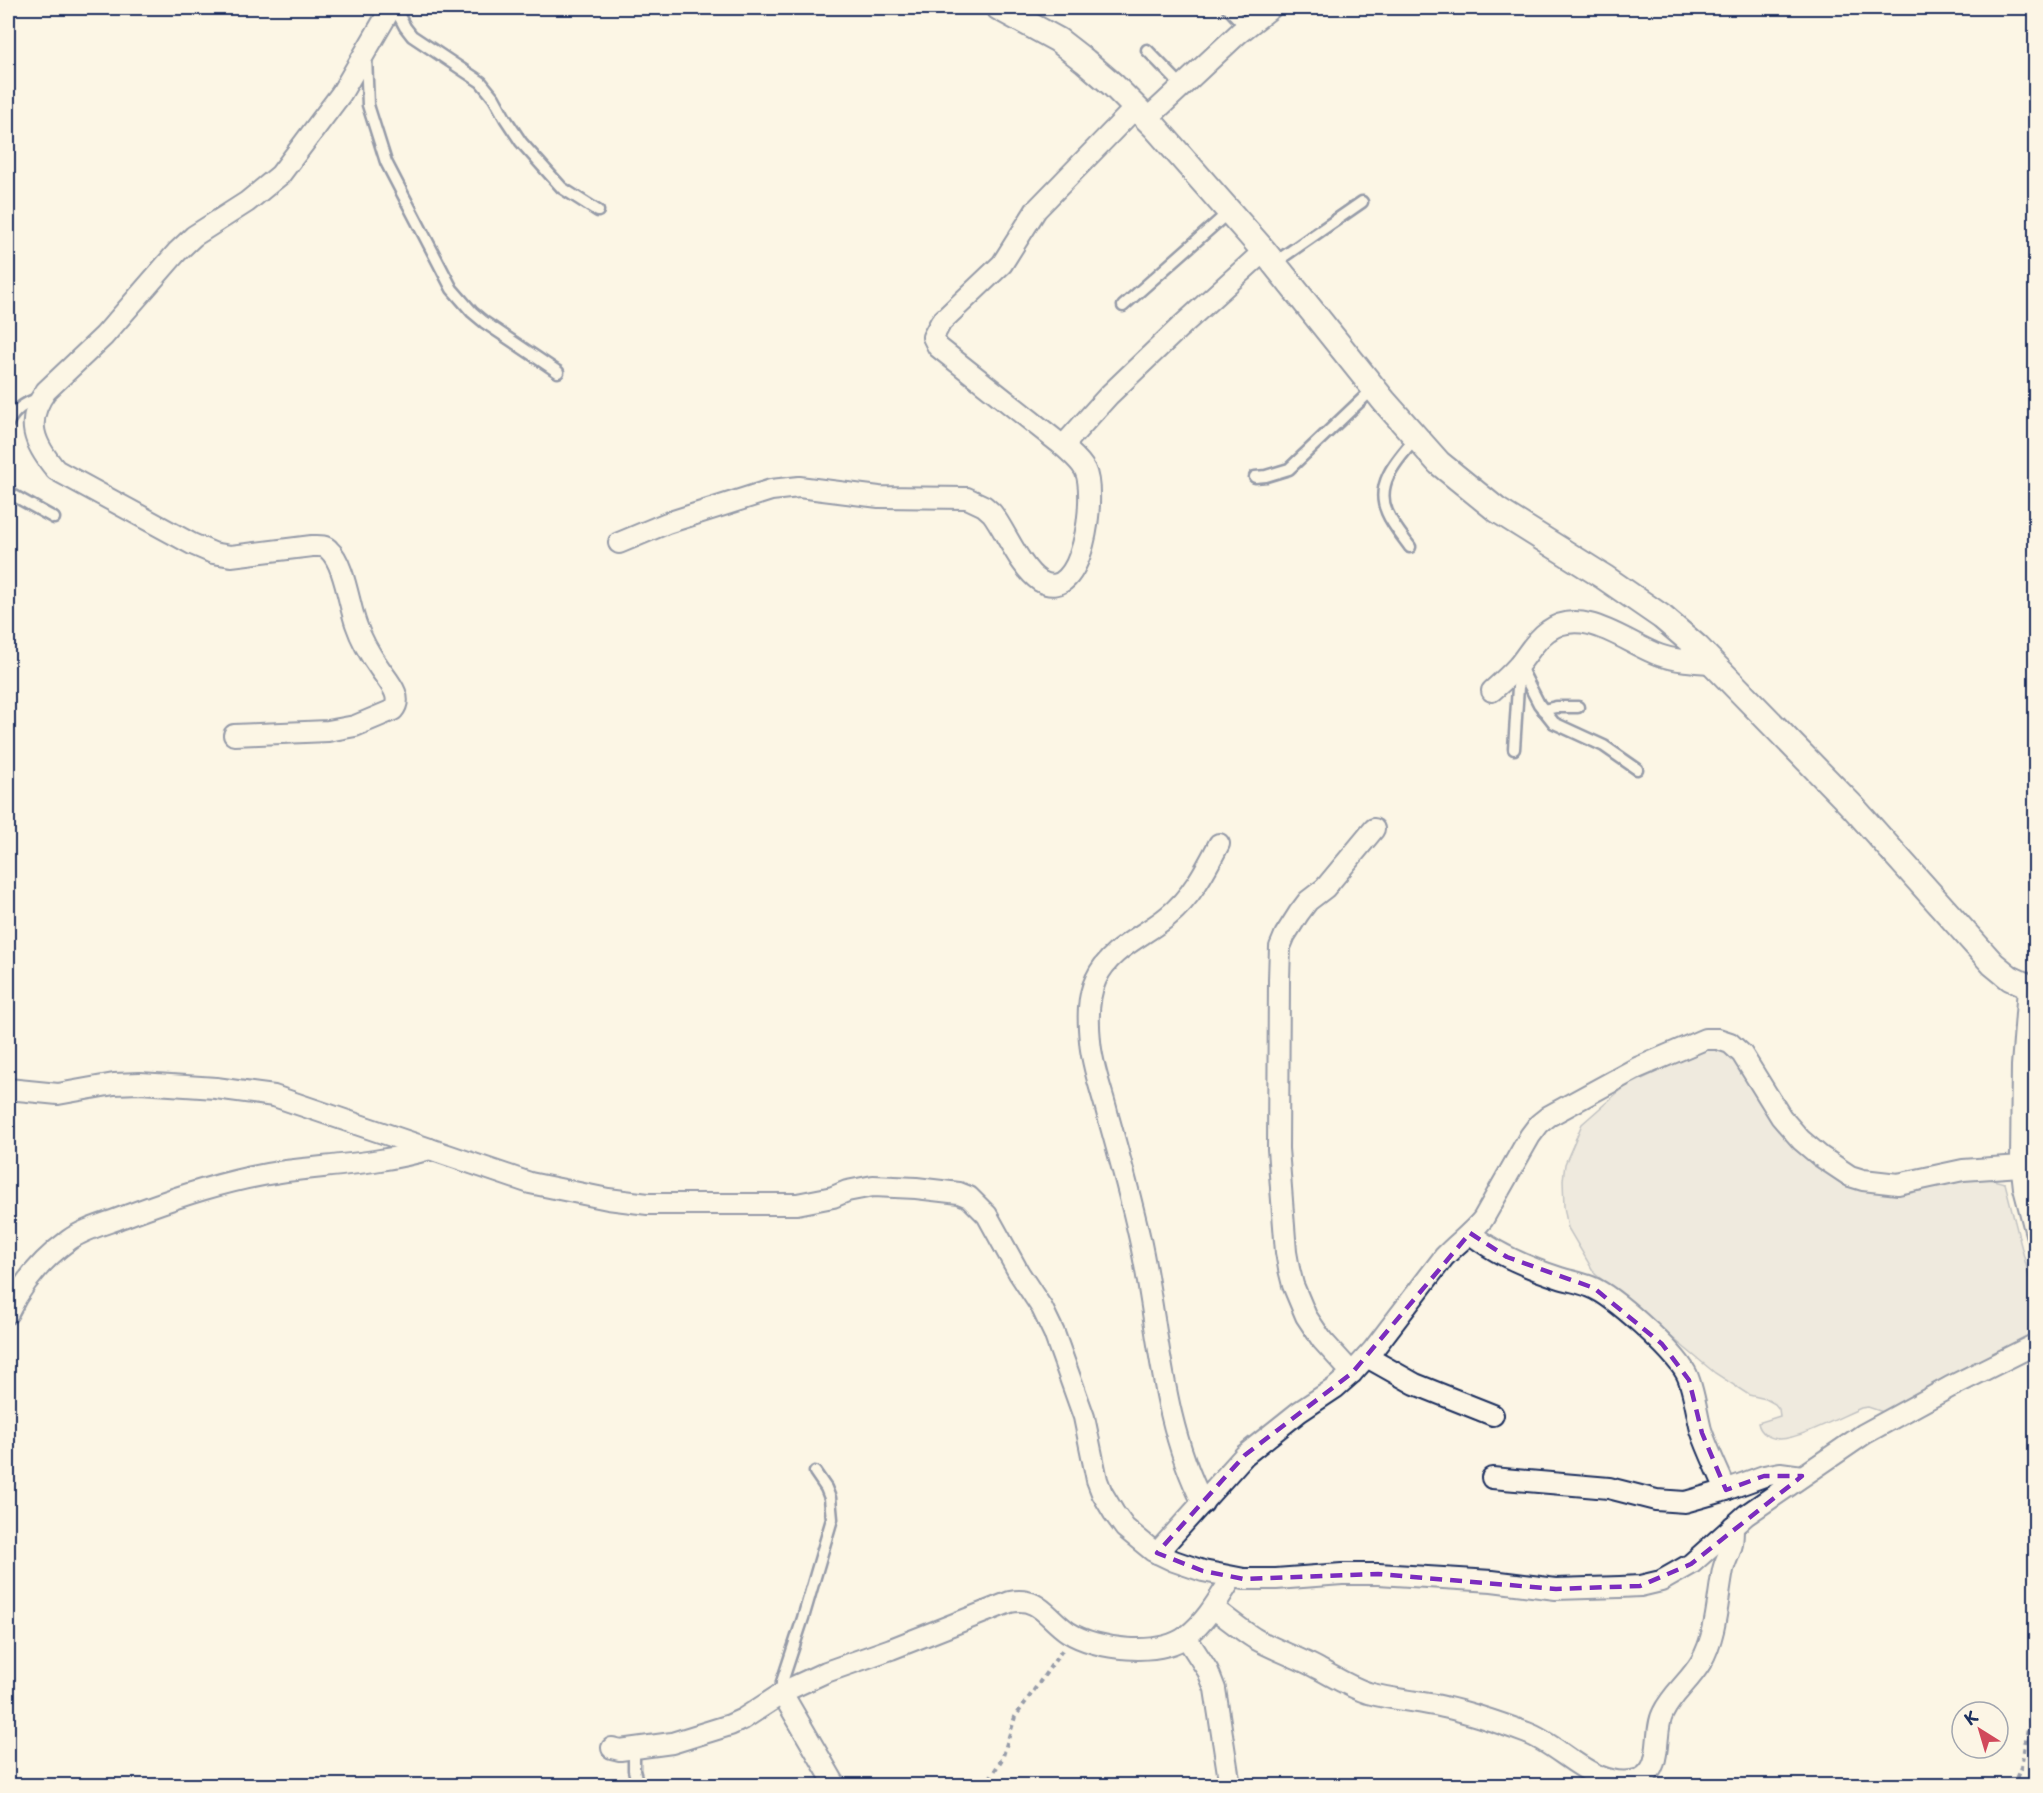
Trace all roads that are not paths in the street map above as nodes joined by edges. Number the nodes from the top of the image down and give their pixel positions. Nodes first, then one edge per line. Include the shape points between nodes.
1 (393, 8) edge
2 (999, 8) edge
3 (1228, 8) edge
4 (1271, 8) edge
5 (1246, 27) junction
6 (1147, 50) dead end
7 (366, 51) junction
8 (1182, 86) junction
9 (1141, 113) junction
10 (1362, 202) dead end
11 (598, 211) dead end
12 (1230, 211) junction
13 (1269, 257) junction
14 (1123, 306) dead end
15 (558, 372) dead end
16 (1374, 388) junction
17 (41, 398) junction
18 (8, 423) edge
19 (1416, 438) junction
20 (1063, 446) junction
21 (1255, 477) dead end
22 (8, 488) edge
23 (54, 518) dead end
24 (619, 543) dead end
25 (1410, 547) dead end
26 (1713, 663) junction
27 (1521, 669) junction
28 (1492, 691) dead end
29 (1578, 707) dead end
30 (1543, 710) junction
31 (234, 735) dead end
32 (1514, 749) dead end
33 (1637, 769) dead end
34 (1374, 829) dead end
35 (1219, 844) dead end
36 (2032, 989) edge
37 (2030, 1041) edge
38 (8, 1089) edge
39 (430, 1149) junction
40 (2021, 1166) junction
41 (2034, 1224) edge
42 (1470, 1233) junction
43 (8, 1313) edge
44 (2036, 1344) edge
45 (1367, 1357) junction
46 (1352, 1373) junction
47 (1493, 1415) dead end
48 (814, 1472) dead end
49 (1802, 1476) junction
50 (1492, 1478) dead end
51 (1726, 1490) junction
52 (1203, 1503) junction
53 (1733, 1526) junction
54 (1157, 1554) junction
55 (1232, 1578) junction
56 (1213, 1608) junction
57 (1186, 1637) junction
58 (782, 1693) junction
59 (612, 1748) dead end
60 (634, 1748) junction
61 (638, 1785) edge
62 (836, 1785) edge
63 (1230, 1785) edge

1 - 7 street
1 - 11 lane via 412,36 480,82 521,142 562,188
2 - 9 street via 1058,40
3 - 5 lane
4 - 5 street
5 - 8 street
6 - 8 lane
7 - 15 lane via 368,105 386,162 452,289 484,322
7 - 17 street via 327,114 280,175 194,236
8 - 9 street
9 - 12 street
9 - 20 street via 1036,210 1002,264 941,322 933,337 938,347
10 - 13 lane
12 - 13 street
12 - 14 lane
13 - 16 street
13 - 20 street via 1179,328
16 - 19 street
16 - 21 lane via 1289,469
17 - 18 lane via 19,409
17 - 31 street via 34,414 36,439 45,458 73,481 213,553 231,556 324,546 335,558 367,652 394,691 397,705 355,726
19 - 25 lane via 1395,462 1383,490 1386,512
19 - 26 street via 1438,463 1497,510 1662,617
20 - 24 street via 1085,470 1090,505 1076,565 1062,581 1053,584 1033,576 992,513 967,498 879,497 799,487 771,490 667,523
22 - 23 lane via 11,494
26 - 27 street via 1661,656 1592,624 1575,622 1550,629 1539,638
26 - 36 street via 1853,807 1993,964
27 - 28 street
27 - 30 lane
27 - 32 lane
29 - 30 lane
30 - 33 lane via 1554,723 1604,746
34 - 46 street via 1325,888 1308,901 1280,947 1278,1149 1286,1252 1293,1285 1306,1316
35 - 52 street via 1186,897 1168,916 1123,947 1101,970 1090,999 1088,1020 1094,1065 1139,1235 1176,1434
36 - 37 street
37 - 40 street via 2022,1066
38 - 39 street via 58,1094 140,1083 252,1092 299,1103
39 - 43 street via 403,1158 236,1180 97,1227 56,1250 38,1268
39 - 54 street via 552,1188 648,1204 797,1204 873,1185 938,1190 969,1197 996,1229 1054,1333 1084,1417 1102,1493 1125,1528
40 - 41 street
40 - 42 street via 1963,1170 1898,1184 1850,1176 1801,1140 1763,1091 1742,1054 1718,1038 1705,1039 1637,1068 1539,1124
42 - 45 street via 1444,1257
42 - 51 street via 1507,1257 1594,1288 1662,1344 1685,1370 1702,1433
44 - 49 street via 1906,1410
45 - 46 street
45 - 47 street via 1415,1384
46 - 52 street via 1245,1455
48 - 58 lane via 830,1498 832,1519
49 - 51 street via 1780,1473
49 - 53 street
50 - 51 street via 1609,1488 1656,1500 1685,1502
52 - 54 street
53 - 55 street via 1674,1574 1640,1586 1556,1588 1378,1574 1276,1580
53 - 56 street via 1707,1650 1663,1713 1651,1769 1641,1779 1628,1782 1598,1778 1527,1733 1445,1707 1369,1693 1341,1683 1255,1639
54 - 55 street
55 - 56 street
56 - 57 street
57 - 58 street via 1173,1644 1135,1649 1091,1643 1073,1635 1041,1608 1021,1599 826,1672
57 - 63 street via 1215,1689
58 - 60 street via 730,1725 672,1743
58 - 62 street
59 - 60 street
60 - 61 lane

